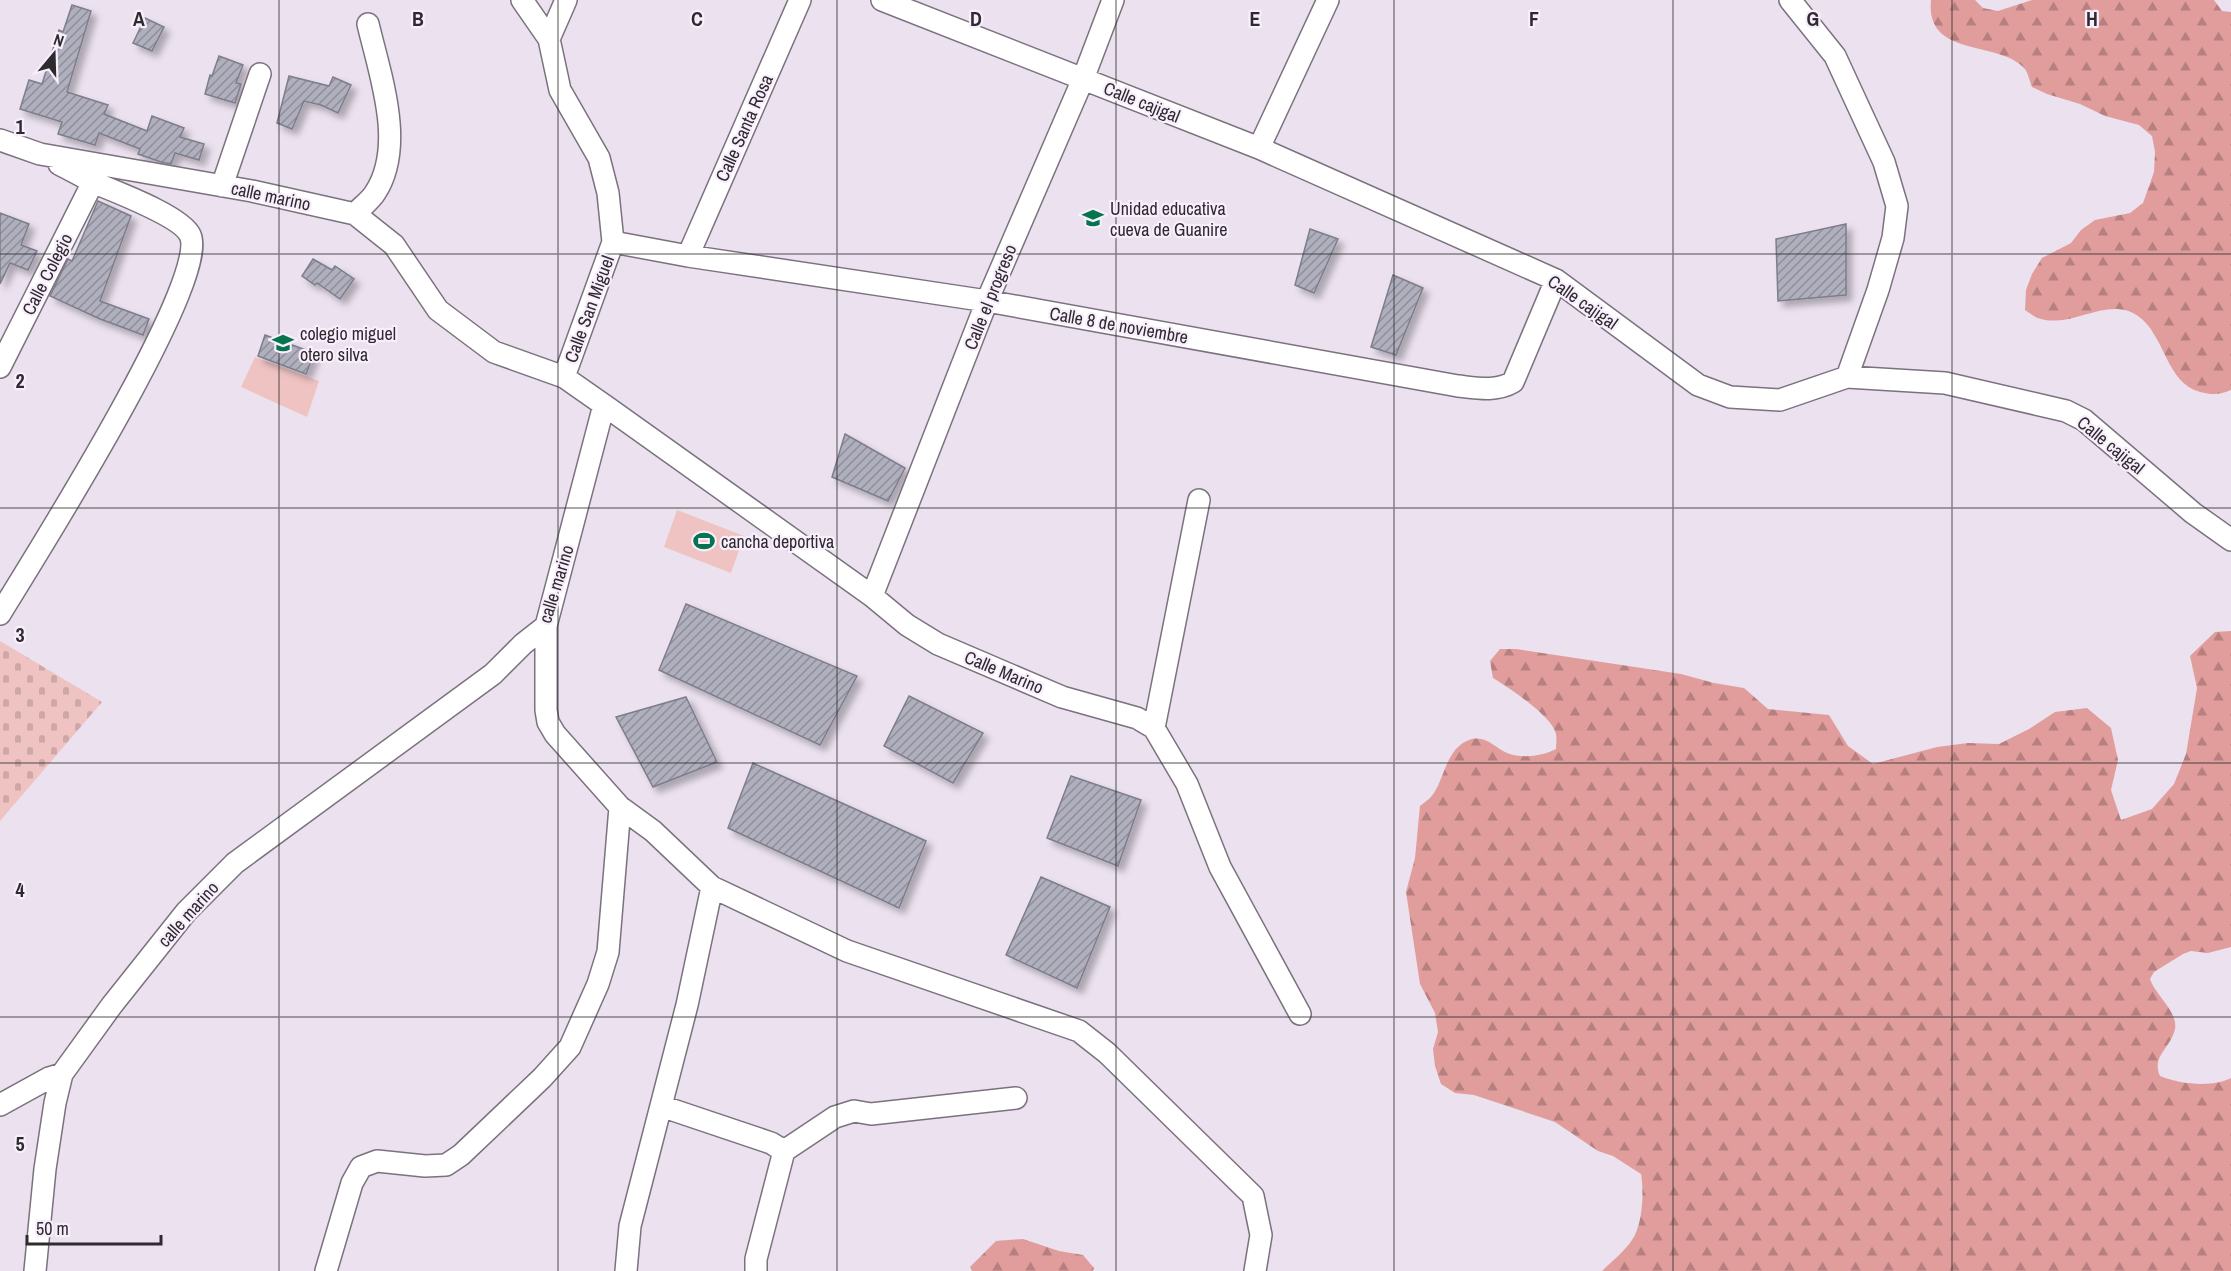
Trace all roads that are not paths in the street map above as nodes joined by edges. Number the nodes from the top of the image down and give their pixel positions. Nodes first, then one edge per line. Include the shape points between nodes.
1 (522, 0) edge
2 (566, 0) edge
3 (800, 0) edge
4 (882, 0) edge
5 (1113, 0) edge
6 (1328, 0) edge
7 (1790, 0) edge
8 (369, 24) dead end
9 (549, 39) junction
10 (260, 74) dead end
11 (1083, 79) junction
12 (0, 140) edge
13 (1259, 148) junction
14 (40, 154) junction
15 (93, 182) junction
16 (222, 186) junction
17 (355, 214) junction
18 (613, 242) junction
19 (688, 256) junction
20 (1556, 280) junction
21 (987, 301) junction
22 (0, 367) edge
23 (564, 377) junction
24 (1847, 378) junction
25 (604, 405) junction
26 (1199, 500) dead end
27 (2231, 540) edge
28 (872, 596) junction
29 (0, 614) edge
30 (546, 626) junction
31 (1154, 728) junction
32 (620, 807) junction
33 (712, 887) junction
34 (1300, 1014) dead end
35 (62, 1074) junction
36 (1016, 1098) dead end
37 (0, 1105) edge
38 (661, 1106) junction
39 (784, 1151) junction
40 (35, 1271) edge
41 (326, 1271) edge
42 (626, 1271) edge
43 (756, 1271) edge
44 (1255, 1271) edge

1 - 9 street, Calle San Miguel
2 - 9 street
3 - 19 street, Calle Santa Rosa
4 - 11 street, Calle cajigal
5 - 11 street, Calle el progreso
6 - 13 street
7 - 24 street via 1835,56 1884,162 1897,206 1893,238 1878,290
8 - 17 street via 387,104 389,146 386,170 374,195
9 - 18 street, Calle San Miguel via 560,90 599,158 608,193
10 - 16 street
11 - 13 street, Calle cajigal
11 - 21 street, Calle el progreso
12 - 14 street, calle marino
13 - 20 street, Calle cajigal
14 - 15 street
14 - 16 street, calle marino
15 - 22 street, Calle Colegio
15 - 29 street via 145,204 181,225 191,237 193,251 141,377
16 - 17 street, calle marino
17 - 23 street, calle marino via 394,245 438,310 494,352
18 - 19 street, Calle 8 de noviembre
18 - 23 street, Calle San Miguel
19 - 21 street, Calle 8 de noviembre
20 - 21 street, Calle 8 de noviembre via 1513,382 1489,389
20 - 24 street, Calle cajigal via 1698,385 1730,397 1780,400
21 - 28 street, Calle el progreso
23 - 25 street, calle marino
24 - 27 street, Calle cajigal via 1945,383 2066,411 2084,420 2193,513
25 - 28 street, Calle Marino
25 - 30 street, calle marino
26 - 31 street
28 - 31 street, Calle Marino via 938,644 1062,697 1137,718
30 - 32 street via 548,722
30 - 35 street, calle marino via 484,681 235,862 186,912
31 - 34 street via 1187,784 1220,867
32 - 33 street via 653,831
32 - 41 street via 608,952 570,1047 494,1124 446,1165 377,1161 361,1167 352,1183
33 - 38 street
33 - 44 street via 847,951 1079,1031 1107,1053 1252,1196 1261,1235
35 - 37 street
35 - 40 street, calle marino via 45,1169
36 - 39 street via 871,1114 854,1111 835,1117
38 - 39 street via 771,1143
38 - 42 street via 630,1226
39 - 43 street

